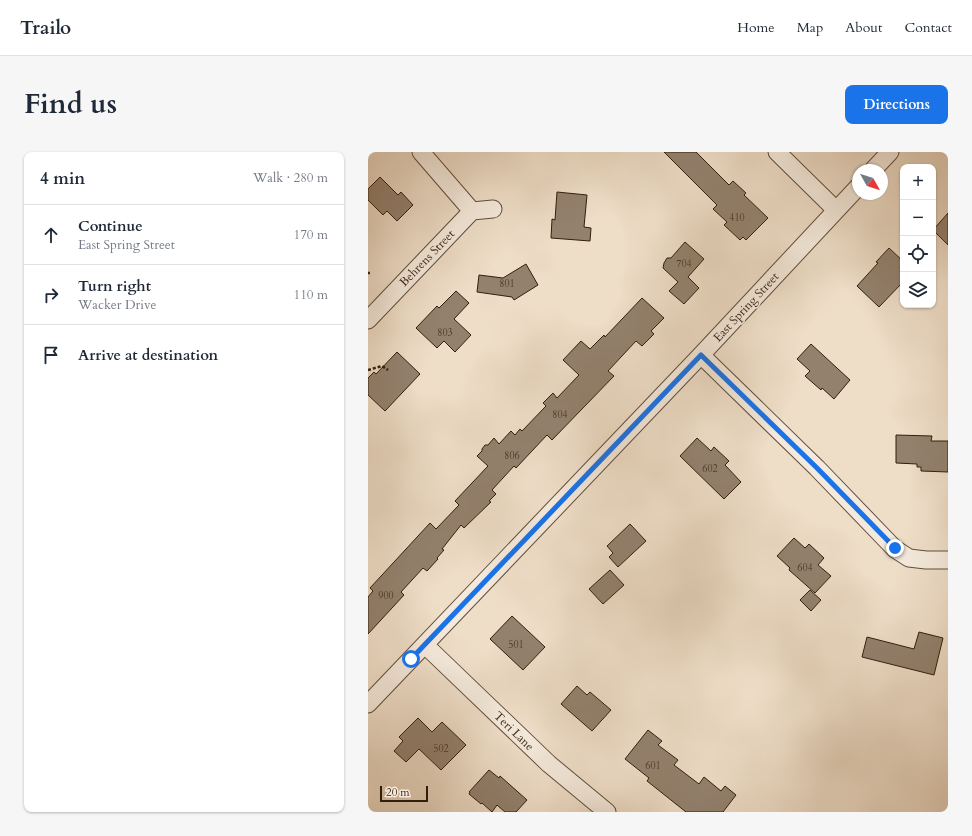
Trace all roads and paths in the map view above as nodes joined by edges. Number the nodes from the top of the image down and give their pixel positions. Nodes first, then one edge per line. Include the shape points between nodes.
1 (420, 152) edge
2 (777, 152) edge
3 (890, 152) edge
4 (879, 164) edge
5 (852, 193) edge
6 (494, 209) dead end
7 (836, 210) junction
8 (472, 211) junction
9 (368, 320) edge
10 (701, 355) junction
11 (368, 370) edge
12 (388, 370) dead end
13 (948, 560) edge
14 (425, 645) junction
15 (368, 704) edge
16 (606, 812) edge

1 - 8 street
2 - 7 street
3 - 4 street
5 - 7 street, East Spring Street
6 - 8 street
7 - 10 street, East Spring Street
8 - 9 street, Behrens Street
10 - 13 street via 895,548 909,558
10 - 14 street, East Spring Street
11 - 12 path via 382,366
14 - 15 street, East Spring Street
14 - 16 street, Teri Lane via 549,764

